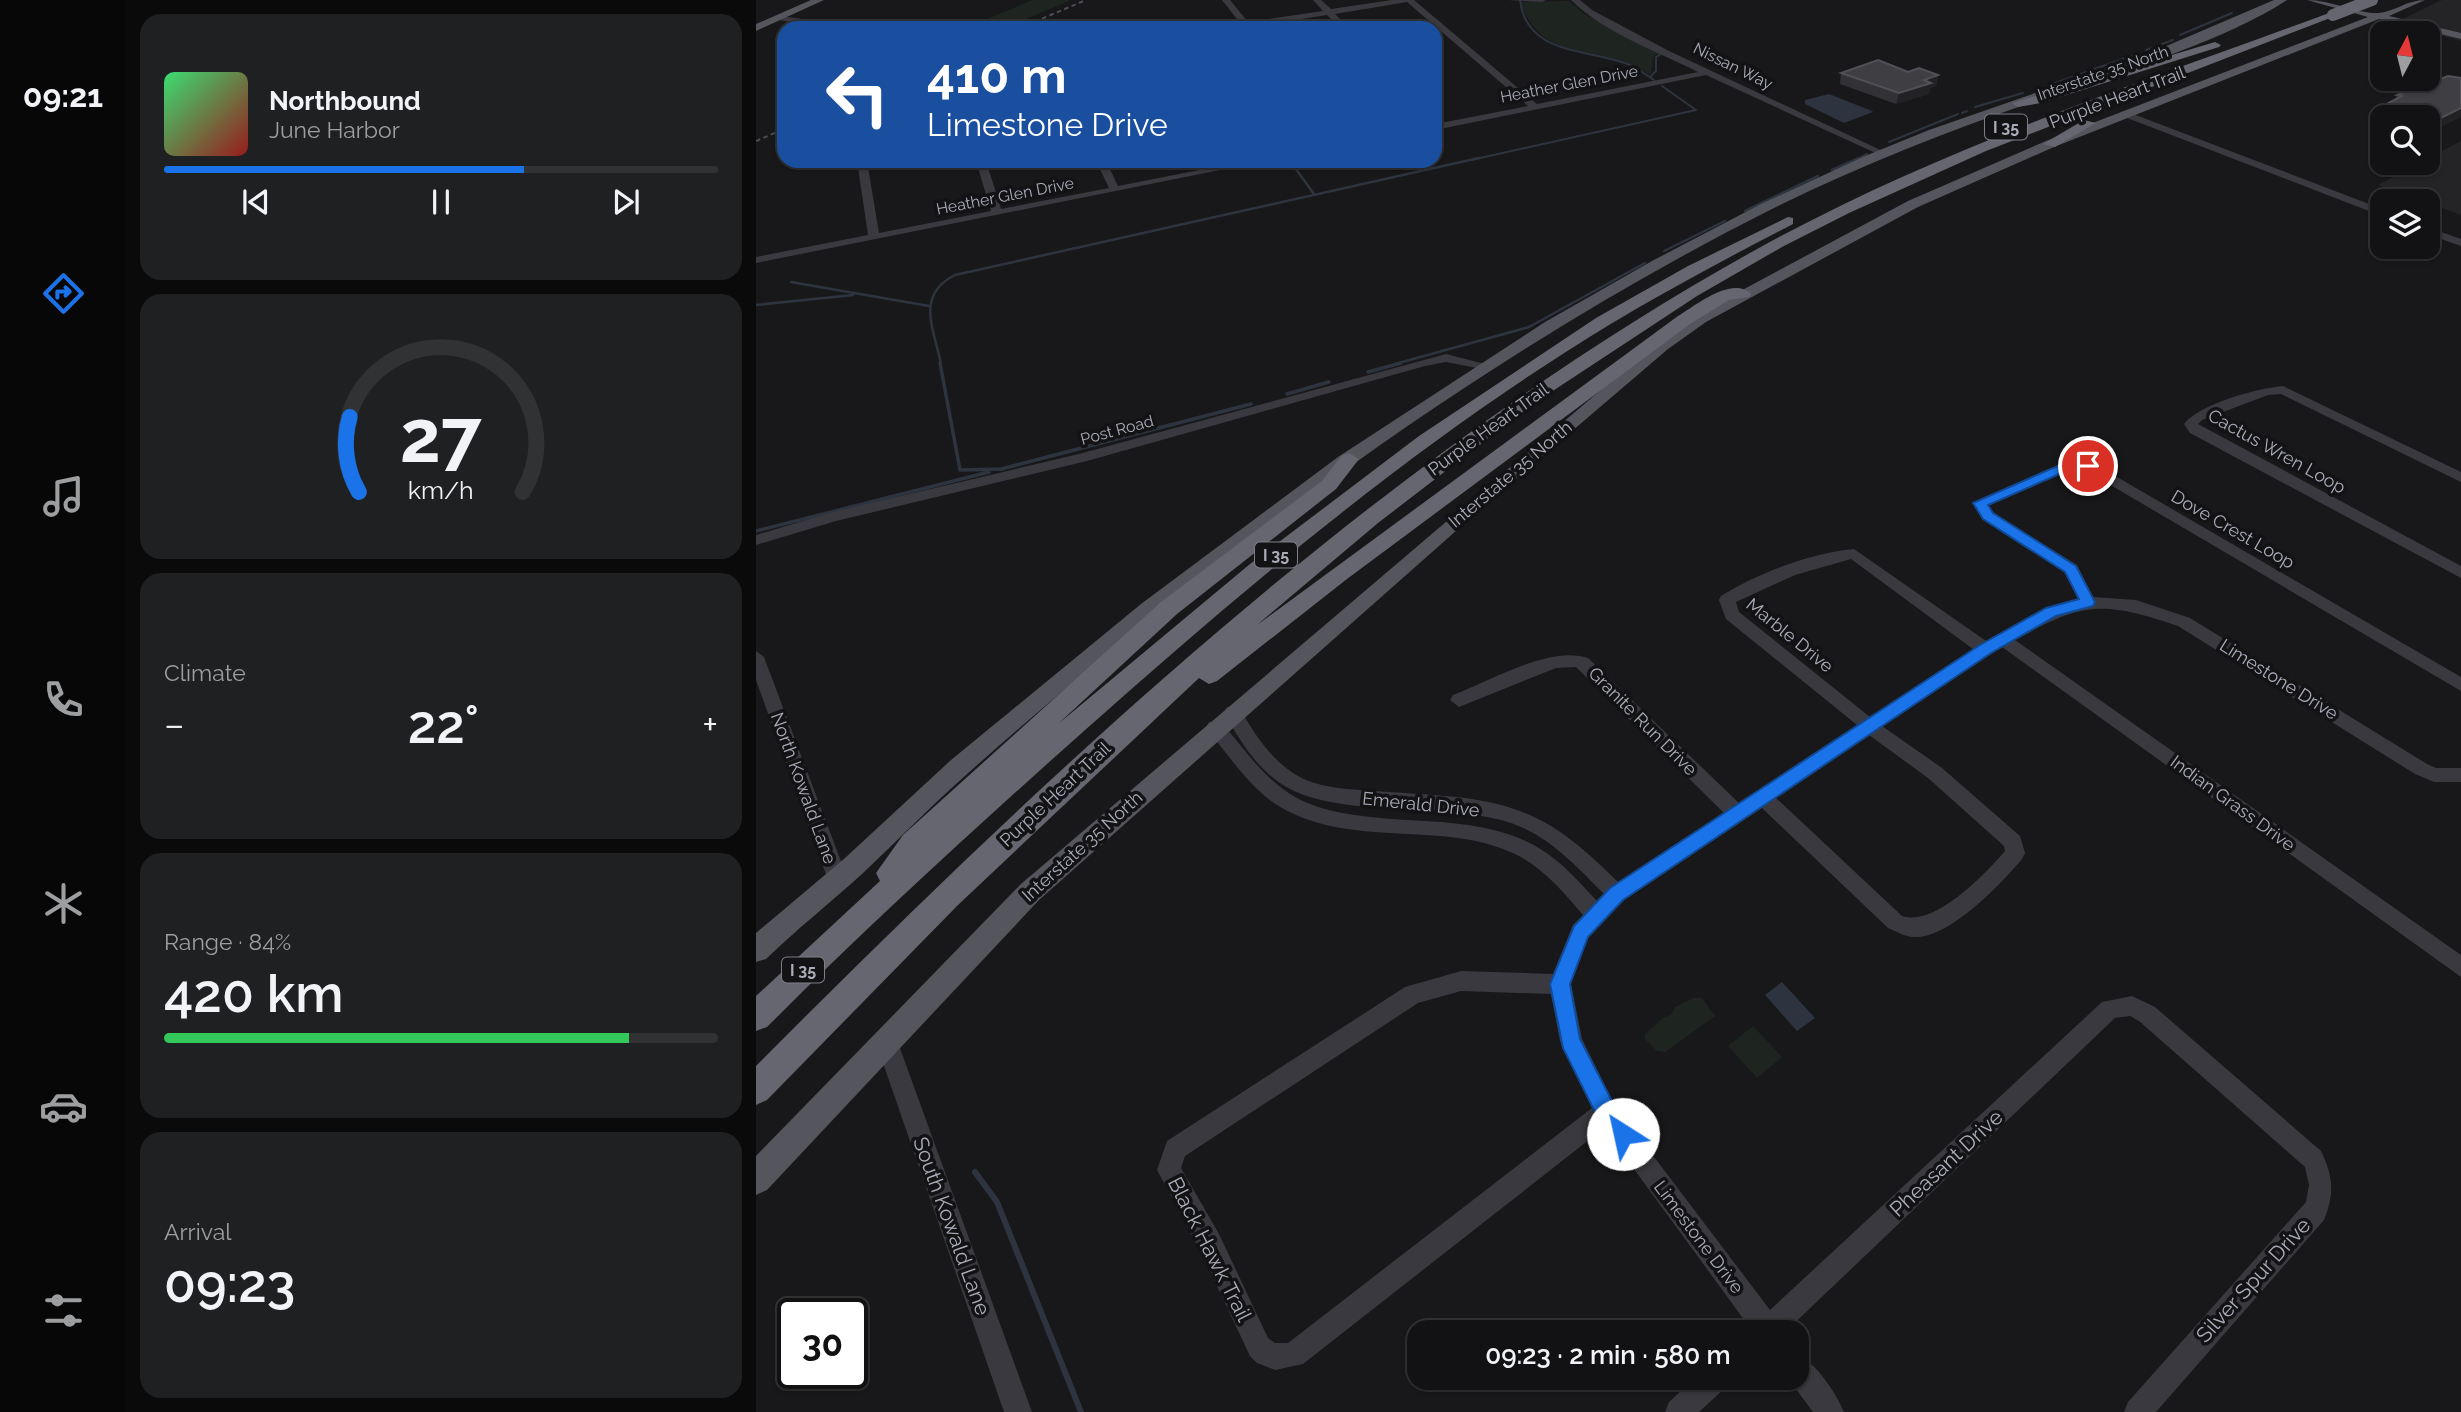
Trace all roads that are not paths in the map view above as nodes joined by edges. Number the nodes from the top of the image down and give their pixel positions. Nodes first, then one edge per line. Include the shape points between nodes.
1 (819, 0) edge
2 (1226, 0) edge
3 (1317, 0) edge
4 (1408, 0) edge
5 (1513, 0) edge
6 (1526, 0) edge
7 (1542, 0) edge
8 (1575, 0) edge
9 (2291, 0) edge
10 (2336, 0) edge
11 (2344, 0) edge
12 (2371, 0) edge
13 (2419, 0) edge
14 (2279, 1) edge
15 (2314, 5) edge
16 (1329, 12) junction
17 (2356, 12) edge
18 (2386, 14) junction
19 (2333, 15) junction
20 (781, 18) junction
21 (802, 21) edge
22 (1242, 21) edge
23 (1280, 21) edge
24 (1338, 21) edge
25 (1433, 21) edge
26 (2276, 26) junction
27 (2448, 26) junction
28 (756, 28) edge
29 (1442, 29) edge
30 (2461, 34) edge
31 (1709, 72) junction
32 (2018, 103) junction
33 (1535, 107) junction
34 (2125, 114) junction
35 (1442, 125) edge
36 (2050, 144) junction
37 (1882, 153) junction
38 (863, 168) edge
39 (983, 168) edge
40 (1104, 168) edge
41 (1206, 168) edge
42 (1115, 190) junction
43 (2370, 208) edge
44 (997, 213) junction
45 (2440, 235) edge
46 (874, 237) junction
47 (2461, 243) edge
48 (756, 260) edge
49 (1743, 294) junction
50 (1487, 366) junction
51 (1349, 459) junction
52 (2461, 478) edge
53 (756, 540) edge
54 (2461, 573) edge
55 (2087, 602) junction
56 (2004, 640) junction
57 (1985, 649) junction
58 (756, 657) edge
59 (2461, 685) edge
60 (1459, 699) dead end
61 (1233, 712) junction
62 (1871, 726) junction
63 (1215, 727) junction
64 (2461, 775) edge
65 (1763, 797) junction
66 (1738, 814) junction
67 (838, 880) junction
68 (1617, 894) junction
69 (1595, 915) junction
70 (851, 923) junction
71 (756, 950) edge
72 (2461, 967) edge
73 (1560, 984) junction
74 (2132, 1006) joint
75 (756, 1017) edge
76 (821, 1022) junction
77 (886, 1040) junction
78 (756, 1089) edge
79 (1606, 1112) junction
80 (756, 1179) edge
81 (1760, 1320) edge
82 (1780, 1320) edge
83 (1809, 1384) edge
84 (1702, 1390) edge
85 (1018, 1412) edge
86 (1679, 1412) edge
87 (1830, 1412) edge
88 (2138, 1412) edge

1 - 20 main road
2 - 22 street
3 - 16 street
4 - 16 street
4 - 25 street
5 - 6 street
6 - 7 street
8 - 31 street, Nissan Way via 1588,13
9 - 14 main road, Interstate 35 North
10 - 18 main road
11 - 15 highway, Purple Heart Trail / I 35
12 - 13 main road via 2390,4
12 - 19 highway, Purple Heart Trail / I 35, bridge
13 - 18 main road, Interstate 35 North
13 - 27 main road via 2411,9
14 - 32 main road, Interstate 35 North via 2178,46
15 - 17 main road
15 - 26 highway, Purple Heart Trail / I 35
16 - 23 street
16 - 24 street
17 - 18 main road, Interstate 35 North
17 - 18 main road
17 - 30 main road
17 - 34 main road, Interstate 35 North
18 - 27 main road
18 - 30 main road
19 - 36 highway via 2146,96
19 - 76 highway, Purple Heart Trail / I 35 via 1908,181 1750,259 1571,369 1408,487 1224,640 1046,801
20 - 21 street
20 - 28 main road
26 - 32 highway
26 - 70 highway, Purple Heart Trail / I 35 via 1905,167 1742,243 1585,333 1428,440 1206,611
27 - 30 main road
29 - 33 street
31 - 33 street, Heather Glen Drive
31 - 37 street, Nissan Way
32 - 37 main road, Interstate 35 North
33 - 35 street, Heather Glen Drive
34 - 36 main road, Interstate 35 North
34 - 43 street
36 - 49 main road, Interstate 35 North via 1913,204
37 - 50 main road, Interstate 35 North via 1640,273
38 - 46 street
39 - 44 street
40 - 42 street
41 - 42 street, Heather Glen Drive
42 - 44 street, Heather Glen Drive
44 - 46 street, Heather Glen Drive
45 - 47 street
46 - 48 street, Heather Glen Drive
49 - 61 main road, Interstate 35 North via 1654,352
49 - 76 highway via 1725,295 1684,320 1239,650 1028,833 853,1008
50 - 51 main road, Interstate 35 North
50 - 53 street, Post Road via 1446,358 1423,363 1082,458 833,517
51 - 67 main road, Interstate 35 North via 1104,646 958,768
51 - 70 highway via 1329,485 1169,608 932,825
52 - 54 street, Cactus Wren Loop via 2283,390 2254,395 2197,417 2191,424
55 - 56 street, Limestone Drive via 2051,612
55 - 59 street, Dove Crest Loop via 2071,569 1988,516 1980,505 1988,497 2069,465 2088,466
55 - 64 street, Limestone Drive via 2136,606 2184,622 2421,769 2434,775
56 - 57 street, Limestone Drive
56 - 72 street, Indian Grass Drive
57 - 62 street, Limestone Drive
57 - 62 street, Marble Drive via 1854,554 1826,558 1727,600 1732,615
58 - 67 street, North Kowald Lane
60 - 66 street, Granite Run Drive via 1551,663 1580,661
61 - 63 main road, Interstate 35 North
61 - 68 street, Emerald Drive via 1247,739 1287,778 1302,786 1352,797 1498,812 1559,838
62 - 65 street, Limestone Drive
62 - 65 street via 2013,842 2015,853 2003,868 1936,922 1913,928 1895,922
63 - 69 street, Emerald Drive via 1269,788 1298,808 1328,818 1491,838 1527,850 1562,878
63 - 77 main road, Interstate 35 North via 1030,892
65 - 66 street, Limestone Drive
66 - 68 street, Limestone Drive
67 - 71 main road, Interstate 35 North
68 - 69 street, Limestone Drive
69 - 73 street, Limestone Drive via 1580,932
70 - 75 highway, Purple Heart Trail / I 35
73 - 79 street, Limestone Drive via 1571,1041
73 - 79 street, Black Hawk Trail via 1461,981 1413,994 1175,1149 1169,1170 1259,1347 1268,1356 1279,1358 1294,1355
74 - 82 street, Pheasant Drive via 2110,1009
74 - 88 street, Silver Spur Drive via 2147,1014 2313,1159 2322,1199
76 - 78 highway, Purple Heart Trail / I 35
77 - 80 main road, Interstate 35 North
77 - 85 street, South Kowald Lane
79 - 81 street, Limestone Drive
83 - 87 street
84 - 86 street

